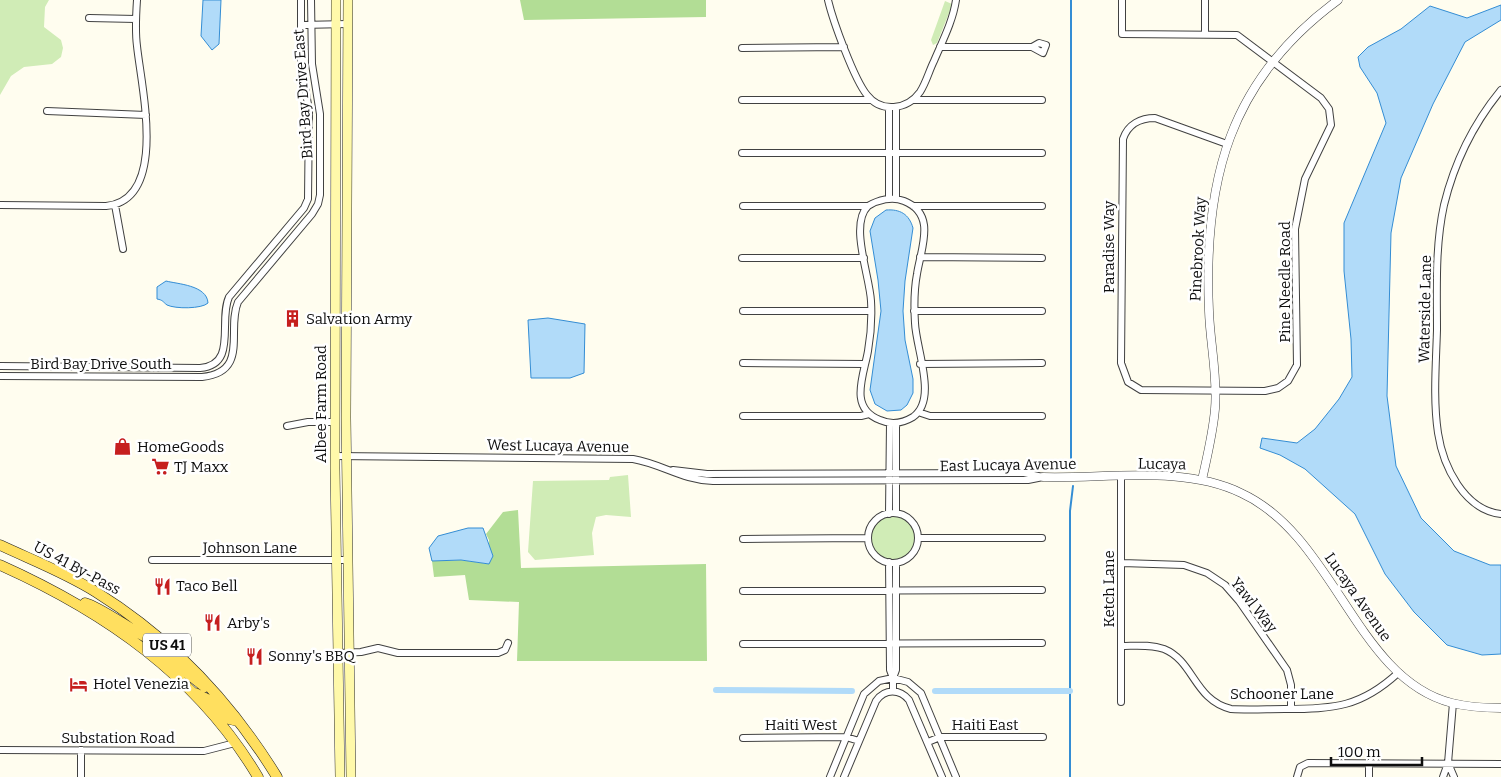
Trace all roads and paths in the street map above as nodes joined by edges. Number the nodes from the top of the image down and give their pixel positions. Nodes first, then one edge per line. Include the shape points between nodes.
1 (137, 0) edge
2 (301, 0) edge
3 (311, 0) edge
4 (336, 0) edge
5 (348, 0) edge
6 (828, 0) edge
7 (956, 0) edge
8 (1122, 0) edge
9 (1206, 0) edge
10 (1338, 0) edge
11 (1328, 3) edge
12 (89, 18) dead end
13 (136, 19) junction
14 (336, 24) junction
15 (348, 24) junction
16 (301, 25) junction
17 (311, 25) junction
18 (1206, 33) junction
19 (844, 47) junction
20 (940, 47) junction
21 (1032, 47) dead end
22 (742, 48) dead end
23 (1274, 61) junction
24 (1501, 90) edge
25 (742, 100) dead end
26 (872, 100) junction
27 (913, 100) junction
28 (1042, 100) dead end
29 (889, 107) junction
30 (896, 108) junction
31 (47, 111) dead end
32 (146, 114) junction
33 (1227, 144) junction
34 (742, 153) dead end
35 (893, 153) junction
36 (1042, 153) dead end
37 (893, 199) junction
38 (0, 205) edge
39 (115, 205) junction
40 (743, 206) dead end
41 (868, 206) junction
42 (913, 206) junction
43 (1042, 206) dead end
44 (123, 249) dead end
45 (920, 257) junction
46 (742, 258) dead end
47 (864, 258) junction
48 (1042, 258) dead end
49 (335, 288) junction
50 (347, 289) junction
51 (743, 311) dead end
52 (871, 311) junction
53 (914, 311) junction
54 (1042, 311) dead end
55 (743, 363) dead end
56 (1042, 363) dead end
57 (865, 364) junction
58 (920, 364) junction
59 (0, 366) edge
60 (92, 367) junction
61 (200, 368) joint
62 (0, 376) edge
63 (92, 377) junction
64 (202, 378) joint
65 (1215, 391) junction
66 (918, 412) junction
67 (870, 414) junction
68 (743, 416) dead end
69 (1042, 416) dead end
70 (334, 422) junction
71 (893, 423) junction
72 (287, 426) dead end
73 (335, 456) junction
74 (346, 456) junction
75 (773, 477) joint
76 (893, 477) junction
77 (1042, 477) joint
78 (1121, 477) junction
79 (1202, 480) junction
80 (893, 514) junction
81 (1501, 514) edge
82 (868, 538) junction
83 (918, 538) junction
84 (1042, 538) dead end
85 (743, 539) dead end
86 (0, 545) edge
87 (22, 555) junction
88 (152, 560) dead end
89 (337, 560) junction
90 (348, 560) junction
91 (889, 562) junction
92 (896, 563) junction
93 (1122, 563) junction
94 (0, 565) edge
95 (14, 571) junction
96 (1042, 590) dead end
97 (743, 591) dead end
98 (893, 591) junction
99 (68, 597) junction
100 (165, 643) junction
101 (508, 643) dead end
102 (893, 643) junction
103 (1042, 643) dead end
104 (743, 644) dead end
105 (1121, 646) junction
106 (340, 652) junction
107 (351, 652) junction
108 (154, 656) junction
109 (1398, 673) junction
110 (893, 678) junction
111 (190, 691) junction
112 (893, 691) junction
113 (217, 694) junction
114 (1121, 702) dead end
115 (1453, 703) junction
116 (1501, 708) edge
117 (1291, 709) junction
118 (340, 714) junction
119 (351, 714) junction
120 (239, 721) junction
121 (846, 737) junction
122 (940, 737) junction
123 (1043, 737) dead end
124 (743, 738) dead end
125 (859, 740) junction
126 (928, 742) junction
127 (235, 743) junction
128 (0, 750) edge
129 (81, 750) junction
130 (1369, 763) junction
131 (1448, 763) junction
132 (1501, 764) edge
133 (81, 777) edge
134 (258, 777) edge
135 (277, 777) edge
136 (340, 777) edge
137 (351, 777) edge
138 (830, 777) edge
139 (844, 777) edge
140 (942, 777) edge
141 (956, 777) edge
142 (1297, 777) edge
143 (1369, 777) edge
144 (1443, 777) edge
145 (1454, 777) edge

1 - 13 street
2 - 16 street, Bird Bay Drive East
3 - 17 street, Bird Bay Drive East
4 - 14 main road, Albee Farm Road
5 - 15 main road, Albee Farm Road
6 - 19 street
7 - 20 street
8 - 18 street, Pine Needle Road via 1122,34
9 - 18 street
10 - 11 street, Pinebrook Way
11 - 23 street, Pinebrook Way
12 - 13 street
13 - 32 street
14 - 15 street
14 - 17 street
14 - 49 main road, Albee Farm Road
15 - 50 main road, Albee Farm Road
16 - 17 street
16 - 61 street, Bird Bay Drive East via 301,66 309,110 307,203 229,297 225,308 224,352 212,365
17 - 64 street, Bird Bay Drive East via 312,64 320,114 318,204 238,302 231,360 222,370
18 - 23 street, Pine Needle Road via 1238,35
19 - 22 street
19 - 26 street via 861,85
20 - 21 street
20 - 27 street via 921,90
23 - 33 street, Pinebrook Way via 1247,101
23 - 65 street, Pine Needle Road via 1321,98 1331,117 1330,128 1305,179 1297,217 1295,295 1298,365 1288,381 1272,390
24 - 81 street, Waterside Lane via 1472,134 1450,182 1444,206 1437,270 1436,416 1441,447 1458,485 1480,508
25 - 26 street
26 - 29 street
27 - 28 street
27 - 30 street
29 - 30 street
29 - 35 street
30 - 35 street
31 - 32 street
32 - 39 street via 147,145 141,173 129,198
33 - 65 street, Pinebrook Way via 1213,194 1209,234 1209,310
33 - 65 street, Paradise Way via 1149,118 1129,128 1122,148 1123,374 1132,386 1141,390
34 - 35 street
35 - 36 street
35 - 37 street
37 - 41 street
37 - 42 street
38 - 39 street
39 - 44 street
40 - 41 street
41 - 47 street via 859,227
42 - 43 street
42 - 45 street via 925,227
45 - 48 street
45 - 53 street
46 - 47 street
47 - 52 street
49 - 50 main road
49 - 70 main road, Albee Farm Road
50 - 74 main road, Albee Farm Road
51 - 52 street
52 - 57 street
53 - 54 street
53 - 58 street
55 - 57 street
56 - 58 street
57 - 67 street via 860,393
58 - 66 street via 926,390 924,403
59 - 60 street, Bird Bay Drive South
59 - 62 street
60 - 61 street, Bird Bay Drive South
60 - 63 street
62 - 63 street, Bird Bay Drive South
63 - 64 street, Bird Bay Drive South
65 - 79 street, Pinebrook Way via 1214,417
66 - 69 street via 930,416
66 - 71 street
67 - 68 street
67 - 71 street
70 - 72 street
70 - 73 main road, Albee Farm Road
71 - 76 street
73 - 74 street, West Lucaya Avenue
73 - 89 main road, Albee Farm Road
74 - 75 street, West Lucaya Avenue via 618,458 644,461 684,477
74 - 90 main road, Albee Farm Road
75 - 76 street, East Lucaya Avenue
76 - 77 street, East Lucaya Avenue via 1032,480
76 - 80 street
77 - 78 street, East Lucaya Avenue
78 - 79 street, Lucaya
78 - 93 street, Ketch Lane
79 - 109 street, Lucaya Avenue via 1243,494 1286,522
80 - 82 street via 876,520
80 - 83 street via 912,522
82 - 85 street
82 - 91 street via 874,554
83 - 84 street
83 - 92 street via 914,552
86 - 87 main road, US 41 By-Pass / US 41
87 - 95 main road
87 - 100 main road, US 41 By-Pass / US 41 via 94,591
88 - 89 street, Johnson Lane
89 - 90 street, Johnson Lane
89 - 106 main road, Albee Farm Road
90 - 107 main road, Albee Farm Road
91 - 92 street
91 - 98 street
92 - 98 street
93 - 105 street, Ketch Lane
93 - 117 street, Yawl Way via 1184,565 1225,585 1287,670
94 - 95 main road, US 41 By-Pass / US 41
95 - 99 main road, US 41 By-Pass / US 41
96 - 98 street
97 - 98 street
98 - 102 street
99 - 100 main road via 101,608 151,642
99 - 108 main road, US 41 By-Pass / US 41 via 112,624
100 - 113 main road, US 41 By-Pass / US 41
101 - 107 street via 505,650 498,653 398,653 378,648
102 - 103 street
102 - 104 street
102 - 110 street via 896,670
105 - 114 street, Ketch Lane
105 - 117 street, Schooner Lane via 1154,646 1167,650 1204,694 1224,707
106 - 107 street
106 - 118 main road, Albee Farm Road
107 - 119 main road, Albee Farm Road
108 - 111 main road, US 41 By-Pass / US 41
108 - 113 main road via 169,659
109 - 115 street, Lucaya Avenue via 1423,690
109 - 117 street, Schooner Lane via 1373,694 1352,703 1330,709
110 - 112 street
110 - 121 street via 879,681 866,691
110 - 122 street via 906,680 919,691
111 - 120 main road via 211,701 229,719
111 - 127 main road, US 41 By-Pass / US 41
112 - 125 street via 878,699
112 - 126 street via 909,700
113 - 120 main road, US 41 By-Pass / US 41
115 - 116 street, Lucaya Avenue
115 - 131 street
118 - 119 main road
118 - 136 main road, Albee Farm Road
119 - 137 main road, Albee Farm Road
120 - 135 main road, US 41 By-Pass / US 41
121 - 124 street, Haiti West
121 - 125 street, Haiti West
121 - 138 street
122 - 123 street, Haiti East
122 - 126 street, Haiti East
122 - 141 street
125 - 139 street
126 - 140 street
127 - 129 street, Substation Road via 204,751
127 - 134 main road, US 41 By-Pass / US 41
128 - 129 street, Substation Road
129 - 133 street
130 - 131 street
130 - 142 street via 1308,763 1300,767
130 - 143 street
131 - 132 street
131 - 144 street
131 - 145 street

